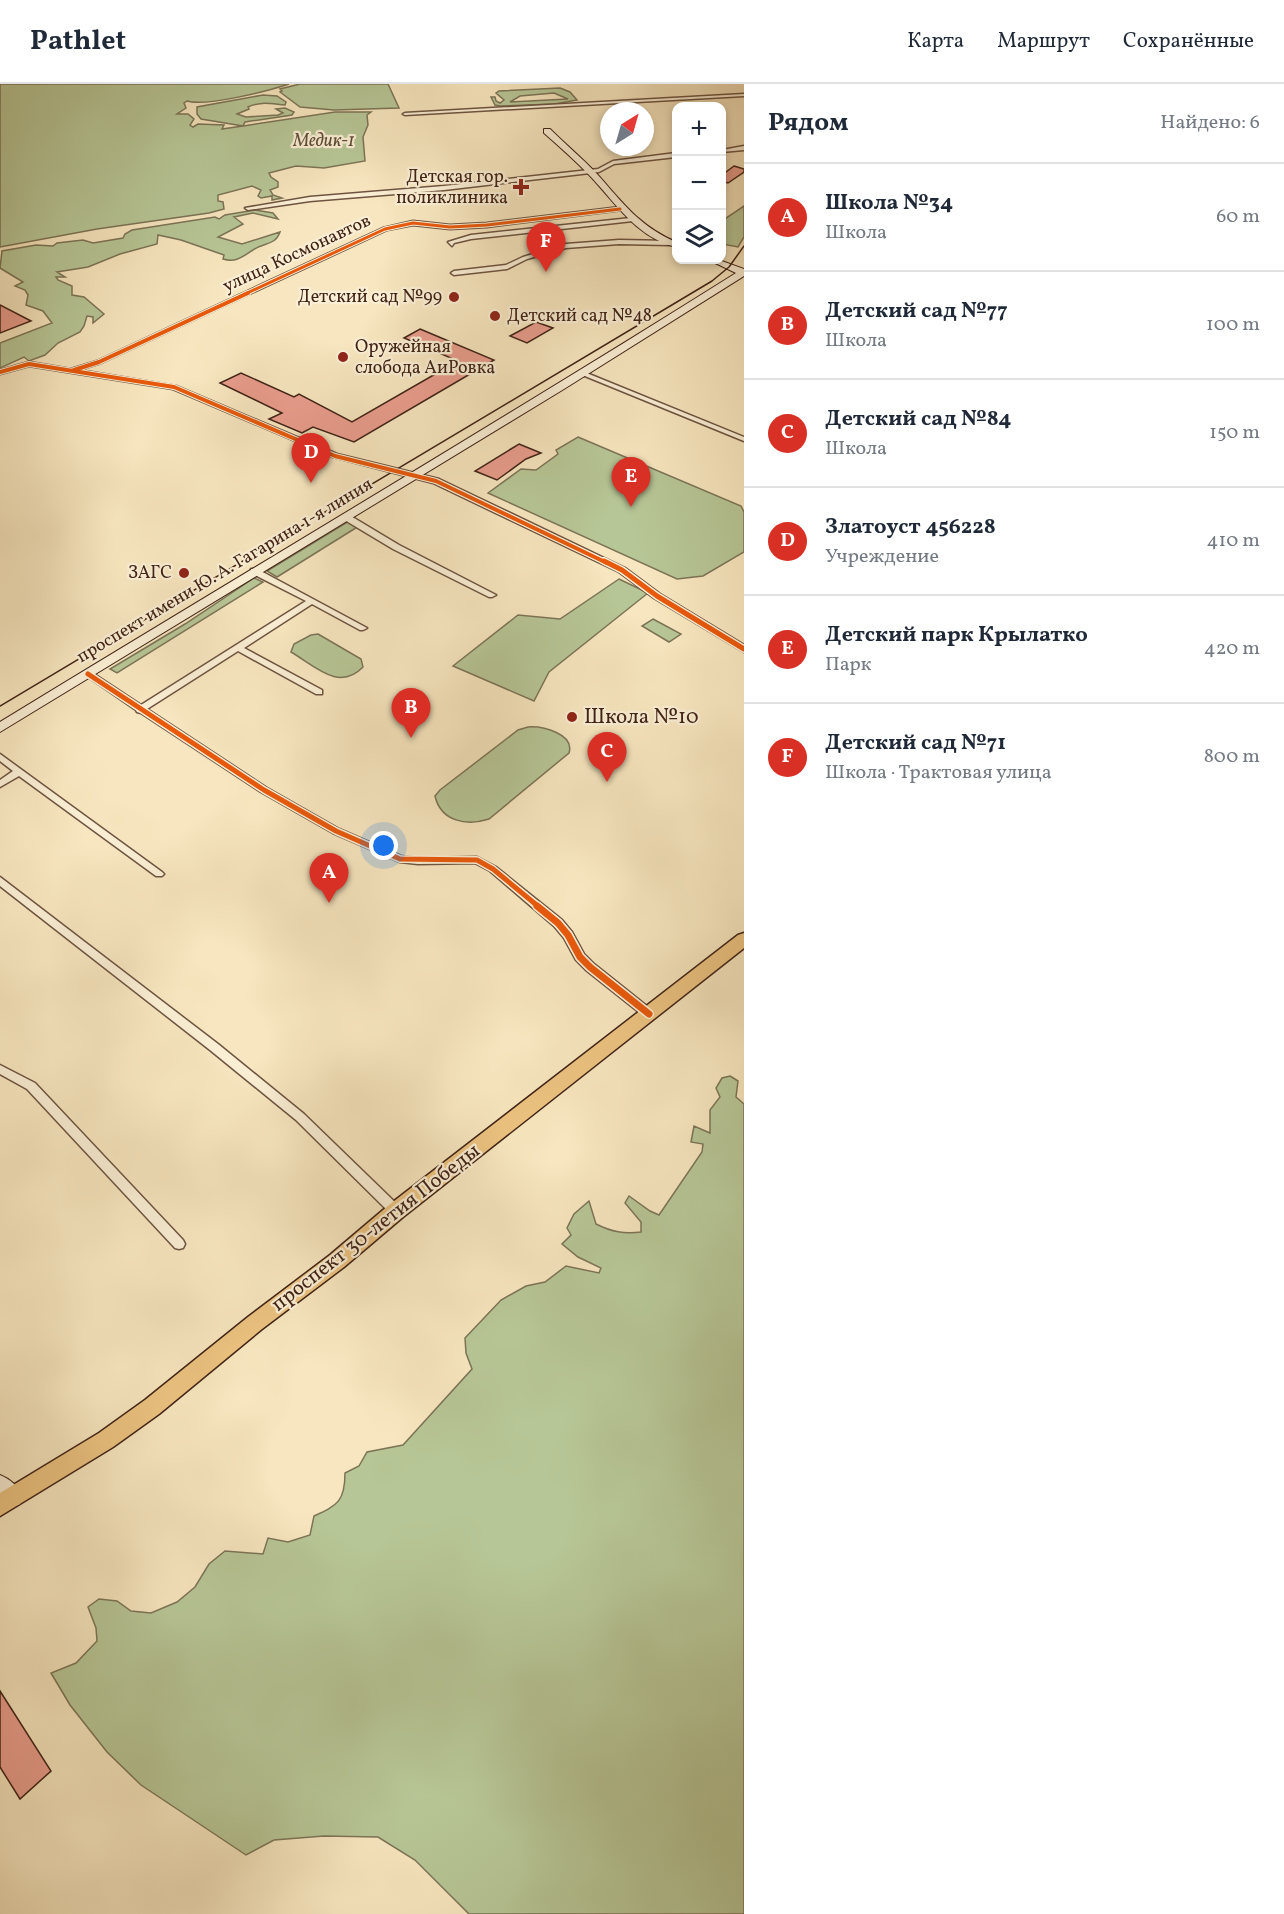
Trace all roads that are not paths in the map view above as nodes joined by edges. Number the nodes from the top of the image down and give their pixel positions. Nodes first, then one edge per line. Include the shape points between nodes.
1 (744, 95) edge
2 (405, 114) dead end
3 (547, 131) dead end
4 (744, 148) edge
5 (726, 150) edge
6 (672, 156) edge
7 (589, 171) junction
8 (248, 208) dead end
9 (620, 209) junction
10 (631, 220) junction
11 (672, 243) edge
12 (452, 244) dead end
13 (672, 244) edge
14 (720, 264) edge
15 (454, 273) dead end
16 (742, 276) edge
17 (70, 371) junction
18 (0, 372) edge
19 (582, 374) junction
20 (744, 439) edge
21 (413, 476) junction
22 (346, 517) junction
23 (254, 571) junction
24 (492, 595) dead end
25 (312, 601) junction
26 (363, 628) dead end
27 (238, 648) junction
28 (744, 649) edge
29 (88, 674) junction
30 (319, 692) dead end
31 (140, 710) junction
32 (0, 728) edge
33 (0, 757) edge
34 (18, 772) junction
35 (0, 784) edge
36 (159, 874) dead end
37 (0, 881) edge
38 (744, 939) edge
39 (649, 1014) junction
40 (0, 1069) edge
41 (396, 1211) junction
42 (179, 1244) dead end
43 (4, 1496) edge

1 - 2 street
3 - 7 main road
4 - 5 street
6 - 7 street via 613,163
7 - 8 street
7 - 9 main road
9 - 10 main road
9 - 17 street, улица Космонавтов via 487,225 413,223 385,229 99,362
10 - 11 main road
10 - 12 street via 456,239
13 - 15 street via 566,246 507,267
14 - 16 main road
16 - 19 main road, проспект имени Ю. А. Гагарина 1-я линия
17 - 18 street via 29,364
17 - 21 street via 182,389 332,455
19 - 20 street
19 - 21 main road, проспект имени Ю. А. Гагарина 1-я линия
21 - 22 main road, проспект имени Ю. А. Гагарина 1-я линия
21 - 28 street via 436,482 598,557
22 - 23 main road, проспект имени Ю. А. Гагарина 1-я линия
22 - 24 street
23 - 25 street
23 - 29 main road, проспект имени Ю. А. Гагарина 1-я линия
25 - 26 street
25 - 27 street
27 - 30 street
27 - 31 street
29 - 31 street
29 - 32 main road, проспект имени Ю. А. Гагарина 1-я линия
31 - 39 street via 264,790 386,855 418,861 477,860 493,869 558,923 590,968
33 - 34 street
34 - 35 street
34 - 36 street
37 - 41 street via 300,1117
38 - 39 main road, проспект 30-летия Победы
39 - 41 main road, проспект 30-летия Победы
40 - 42 street via 30,1086
41 - 43 main road, проспект 30-летия Победы via 152,1407 106,1440

